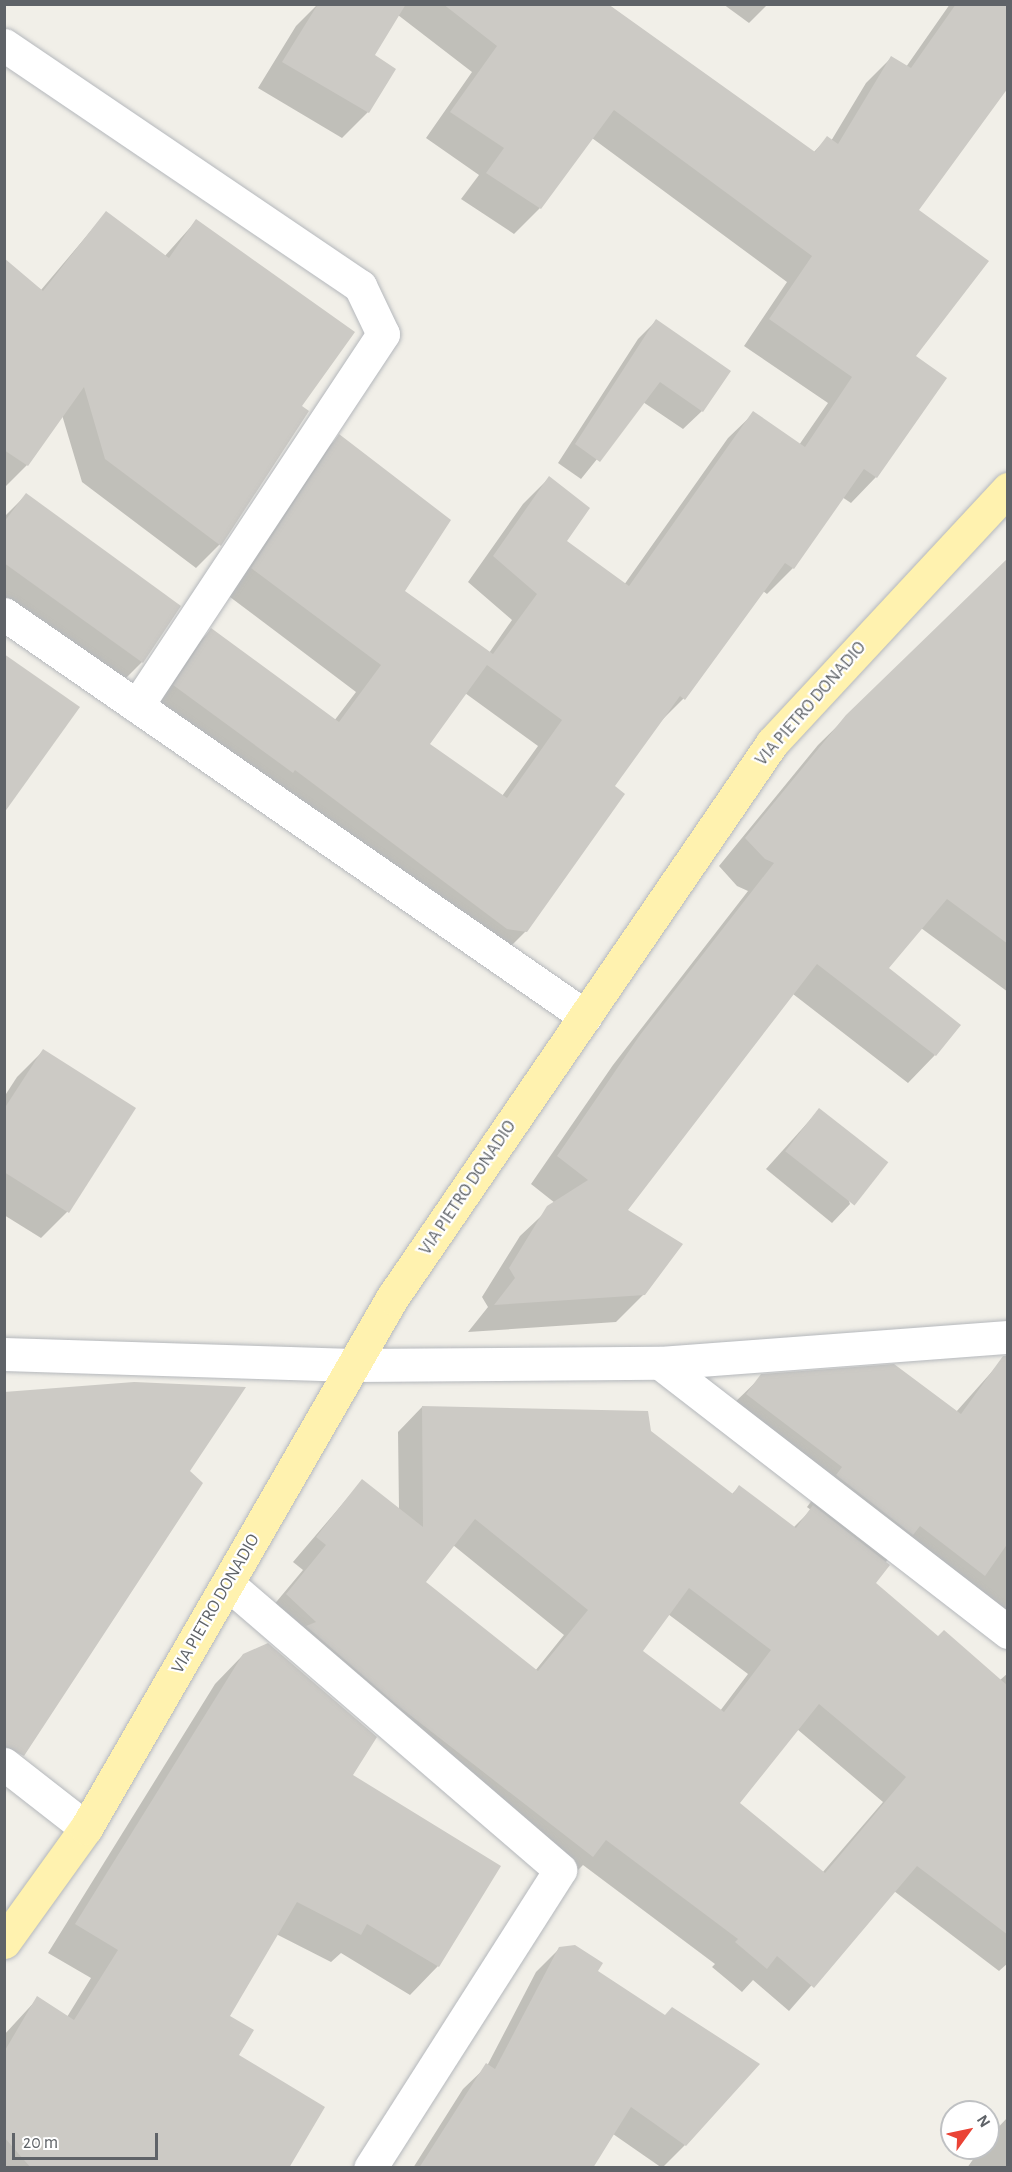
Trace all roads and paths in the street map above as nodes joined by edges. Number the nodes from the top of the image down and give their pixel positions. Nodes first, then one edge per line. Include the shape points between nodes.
1 (4, 45) edge
2 (1008, 489) edge
3 (4, 614) edge
4 (137, 706) junction
5 (585, 1016) junction
6 (1008, 1337) edge
7 (4, 1354) edge
8 (660, 1363) junction
9 (353, 1365) junction
10 (228, 1584) junction
11 (1008, 1632) edge
12 (4, 1764) edge
13 (86, 1828) junction
14 (4, 1942) edge
15 (370, 2168) edge

1 - 4 street via 360,286 383,334
2 - 5 main road, VIA PIETRO DONADIO via 772,743
3 - 4 street
4 - 5 street
5 - 9 main road, VIA PIETRO DONADIO via 392,1298
6 - 8 street
7 - 9 street
8 - 9 street
8 - 11 street
9 - 10 main road, VIA PIETRO DONADIO
10 - 13 main road, VIA PIETRO DONADIO
10 - 15 street via 560,1869
12 - 13 street
13 - 14 main road, VIA PIETRO DONADIO

